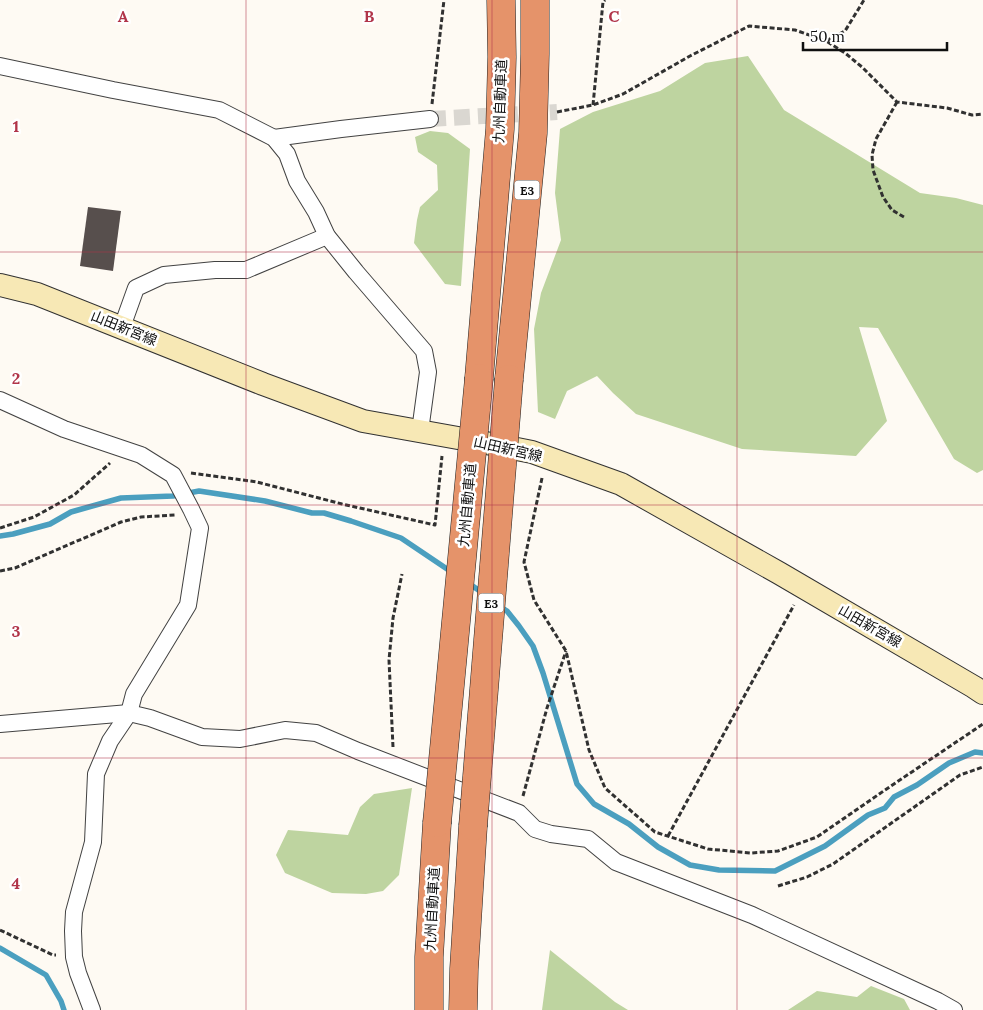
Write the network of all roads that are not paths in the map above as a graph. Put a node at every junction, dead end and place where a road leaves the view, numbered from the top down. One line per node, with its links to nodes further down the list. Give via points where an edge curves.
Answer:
1 (501, 0): 15 (highway, 九州自動車道 / E3, bridge, via 500,129 437,823)
2 (535, 0): 16 (highway, E3, bridge, via 533,134 509,379)
3 (0, 66): 5 (street, via 219,110)
4 (430, 119): 5 (street)
5 (274, 138): 6 (street, via 287,154 297,181)
6 (327, 236): 8 (street, via 246,270 164,275 136,288); 10 (street, via 424,351 428,372)
7 (0, 285): 8 (main road, 山田新宮線, via 37,294)
8 (122, 327): 10 (main road, 山田新宮線, via 363,421)
9 (0, 400): 12 (street, via 64,428 140,455 174,478 200,528 188,605 134,694)
10 (420, 431): 11 (main road, 山田新宮線, via 532,452 621,484)
11 (983, 693)
12 (128, 713): 13 (street); 14 (street, via 110,741 96,774 93,842 74,912 74,957); 17 (street, via 202,737 240,739 285,730 316,732 519,813 535,829 588,839 616,862 752,915)
13 (0, 724)
14 (92, 1010)
15 (429, 1010)
16 (463, 1010)
17 (954, 1010)

